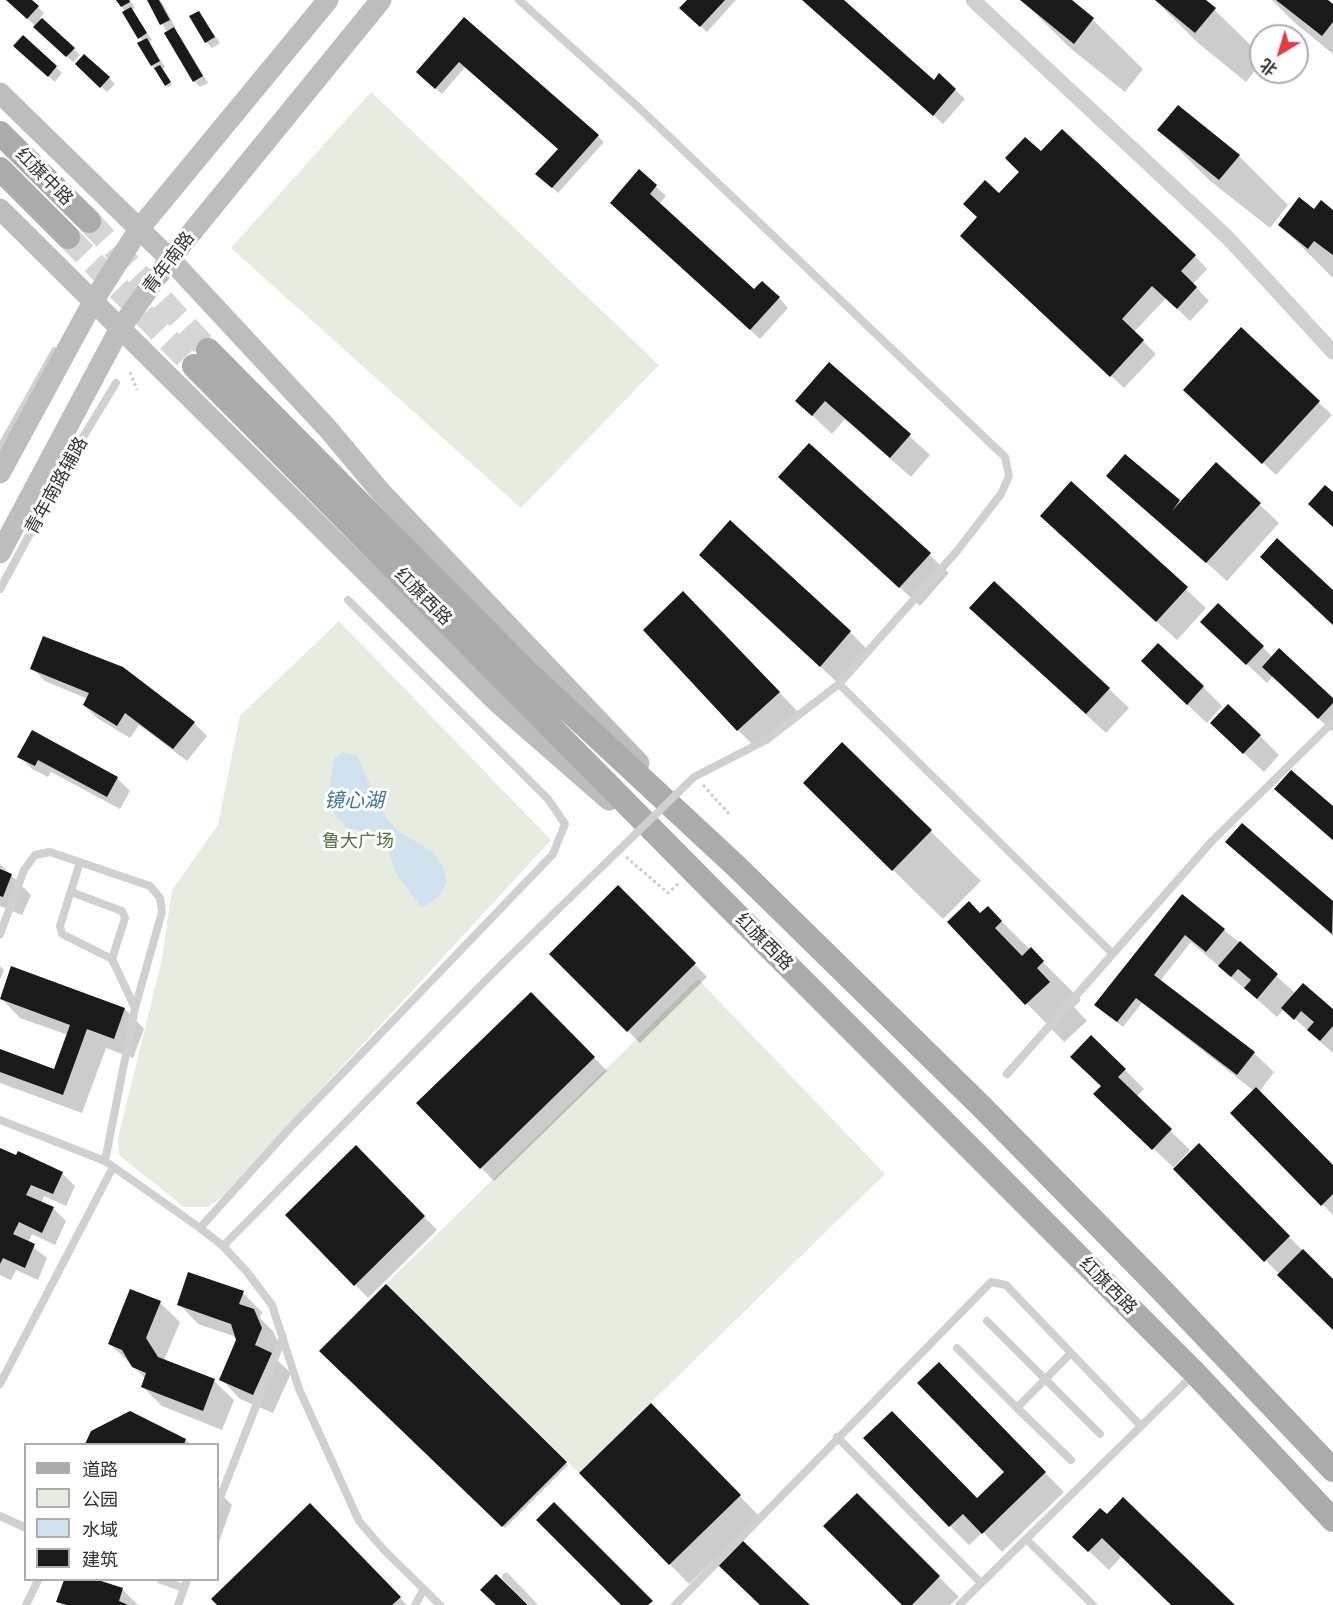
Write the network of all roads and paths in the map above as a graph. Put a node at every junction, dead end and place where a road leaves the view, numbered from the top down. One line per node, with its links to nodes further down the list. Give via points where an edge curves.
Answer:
1 (328, 0): 10 (main road)
2 (381, 0): 12 (main road, 青年南路)
3 (519, 0): 24 (lane, via 637,106 1005,457 1009,476 1001,494 957,551)
4 (973, 0): 15 (street, via 1228,238)
5 (0, 93): 10 (main road)
6 (0, 133): 9 (main road, 红旗中路)
7 (0, 169): 11 (main road, 红旗中路)
8 (0, 209): 13 (main road)
9 (89, 221)
10 (139, 229): 12 (main road); 13 (main road)
11 (68, 237)
12 (170, 259): 14 (main road, 青年南路); 30 (main road, via 328,429 380,491)
13 (90, 308): 14 (main road); 19 (lane, via 56,349); 20 (main road)
14 (119, 330): 21 (main road, 青年南路); 32 (main road, via 498,703)
15 (1333, 352)
16 (130, 372): 18 (path)
17 (116, 383): 22 (lane, 青年南路辅路)
18 (137, 390)
19 (0, 449)
20 (0, 473)
21 (0, 553)
22 (0, 589)
23 (348, 600): 42 (lane, via 548,799 565,824 553,854 290,1128)
24 (839, 684): 35 (lane); 43 (lane, bridge, via 766,740 694,777)
25 (1333, 722): 35 (lane, via 1213,840)
26 (699, 782): 27 (path)
27 (729, 814)
28 (626, 856): 31 (path, via 668,893)
29 (80, 862): 33 (lane); 34 (lane, via 50,852 35,855 24,870); 37 (lane, via 150,886 160,898 162,912)
30 (737, 867): 32 (main road, 红旗西路, via 526,671 201,358); 56 (main road, 红旗西路, via 981,1106)
31 (679, 883)
32 (710, 888): 48 (main road, 红旗西路)
33 (71, 892): 36 (lane, via 60,926 62,934); 36 (lane, via 122,911 125,918)
34 (0, 934)
35 (1112, 953): 38 (lane)
36 (112, 959): 37 (lane)
37 (135, 1008): 40 (lane)
38 (1007, 1074)
39 (0, 1120): 40 (lane)
40 (105, 1161): 41 (lane)
41 (113, 1167): 42 (lane); 50 (lane)
42 (200, 1228): 43 (lane)
43 (223, 1246): 45 (lane, via 272,1305)
44 (987, 1321): 49 (lane)
45 (283, 1336): 57 (lane); 67 (lane, via 299,1389 359,1521)
46 (957, 1348): 51 (lane)
47 (1071, 1353): 49 (lane); 52 (lane); 54 (lane, via 1006,1285 991,1282)
48 (1195, 1373): 52 (lane); 59 (main road, 红旗西路)
49 (1045, 1379): 51 (lane); 53 (lane)
50 (0, 1384)
51 (1017, 1408): 55 (lane)
52 (1141, 1426): 61 (lane)
53 (1100, 1434)
54 (837, 1437): 65 (lane); 73 (lane)
55 (1071, 1461)
56 (1333, 1470)
57 (219, 1500)
58 (0, 1516): 60 (lane)
59 (1333, 1520)
60 (24, 1527)
61 (1026, 1539): 65 (lane); 75 (lane)
62 (506, 1577): 72 (lane)
63 (38, 1581): 68 (lane)
64 (167, 1581): 66 (lane)
65 (981, 1583): 74 (lane)
66 (186, 1584): 69 (lane)
67 (424, 1589): 70 (lane); 71 (lane)
68 (26, 1605)
69 (177, 1605)
70 (415, 1605)
71 (440, 1605)
72 (533, 1605)
73 (675, 1605)
74 (959, 1605)
75 (1094, 1605)

